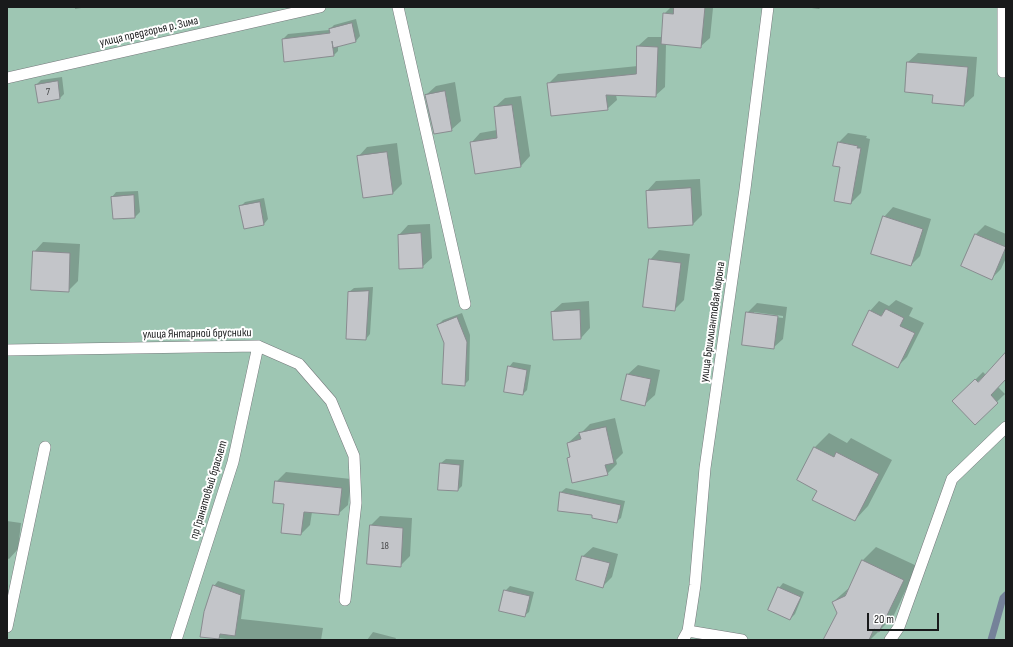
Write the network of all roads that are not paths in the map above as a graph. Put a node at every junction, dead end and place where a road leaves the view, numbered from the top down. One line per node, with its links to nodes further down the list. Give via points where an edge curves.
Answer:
1 (320, 7): 6 (lane, улица предгорья р. Зима)
2 (398, 7): 7 (lane)
3 (768, 7): 14 (lane, улица Бриллиантовая корона, via 705,468 695,585)
4 (1003, 7): 5 (lane)
5 (1002, 72)
6 (7, 78)
7 (465, 304)
8 (258, 346): 9 (lane, улица Янтарной брусники); 12 (lane, улица Янтарной брусники, via 299,364 322,390 331,401 354,456 356,503); 15 (lane, пр Гранатовый браслет, via 233,462)
9 (7, 350)
10 (1006, 427): 17 (lane, via 952,479 899,627)
11 (45, 447): 13 (lane)
12 (345, 600)
13 (7, 627)
14 (686, 636): 16 (lane)
15 (176, 640)
16 (742, 640)
17 (890, 640)

